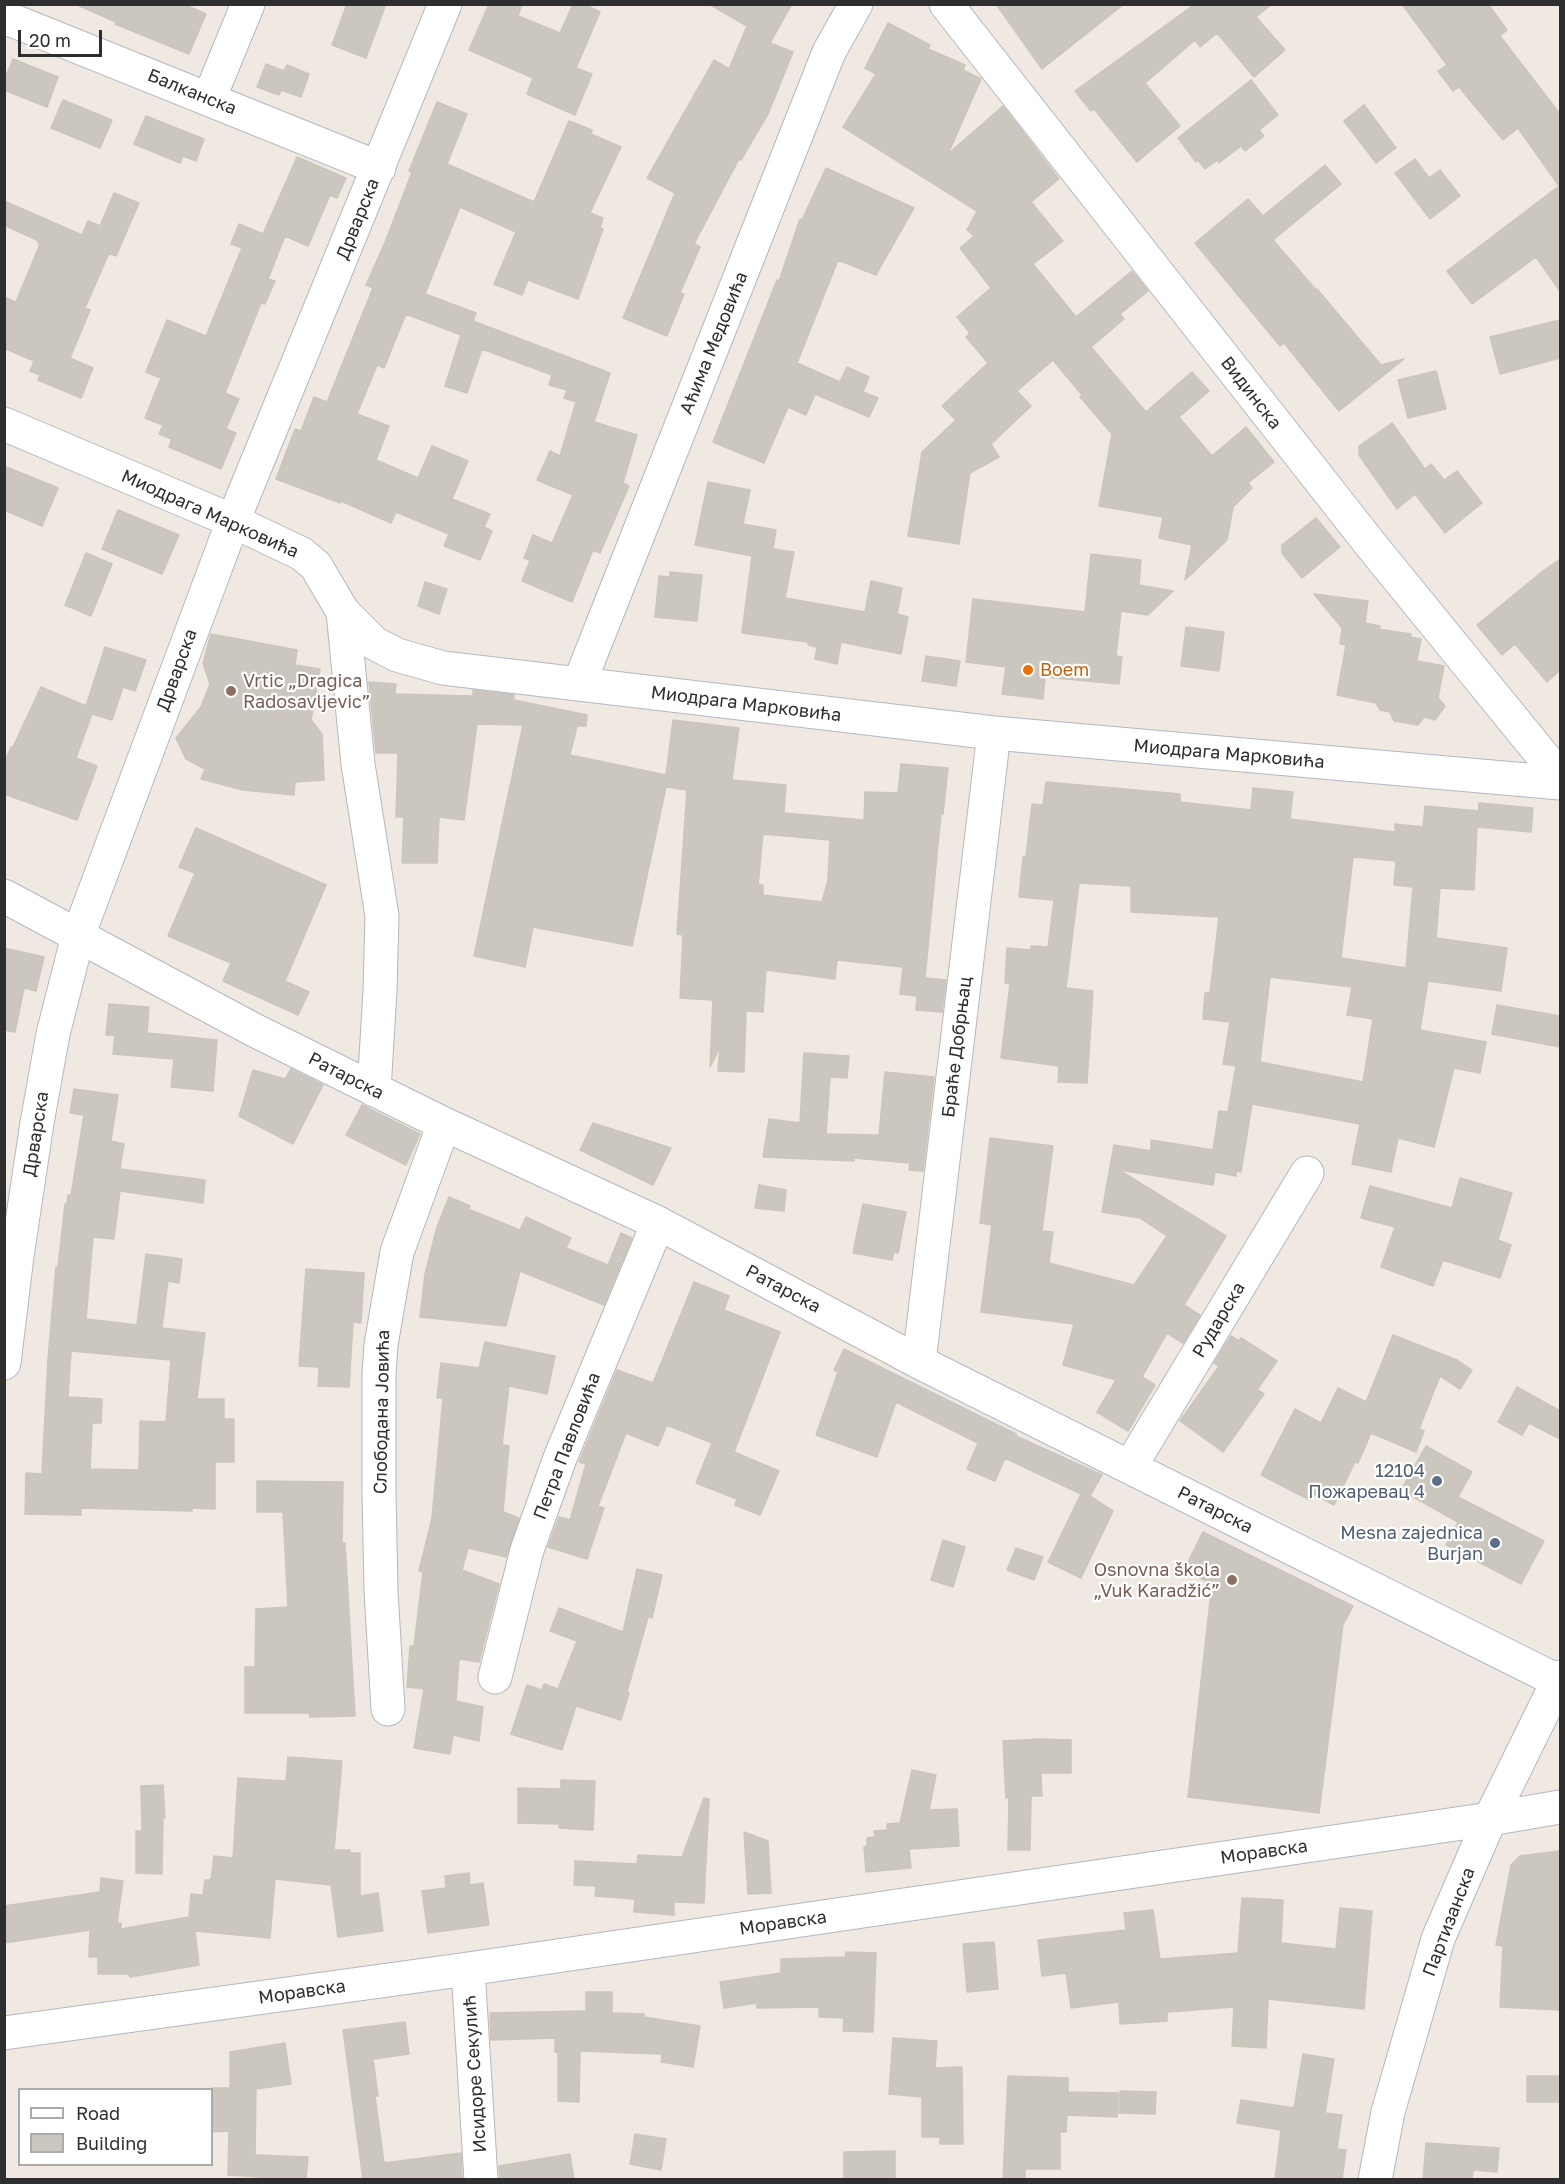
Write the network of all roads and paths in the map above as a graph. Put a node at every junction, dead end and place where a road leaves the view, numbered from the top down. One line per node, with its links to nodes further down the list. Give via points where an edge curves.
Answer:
1 (248, 4): 6 (street)
2 (445, 4): 7 (street, Дрварска)
3 (856, 4): 13 (street, Аћима Медовића, via 829,52)
4 (946, 4): 15 (street, Видинска, via 1371,545)
5 (4, 17): 6 (street, Балканска)
6 (209, 99): 7 (street, Балканска)
7 (379, 168): 9 (street, Дрварска)
8 (4, 424): 9 (street, Миодрага Марковића)
9 (233, 521): 10 (street, Миодрага Марковића, via 302,554 316,566); 18 (street, Дрварска)
10 (343, 612): 11 (street, Миодрага Марковића, via 374,643); 12 (street)
11 (397, 655): 12 (street, via 367,664); 13 (street, Миодрага Марковића, via 443,668)
12 (351, 678): 19 (street, via 358,764 382,916)
13 (579, 684): 14 (street, Миодрага Марковића)
14 (994, 733): 16 (street, Миодрага Марковића); 23 (street, Браће Добрњац)
15 (1560, 777)
16 (1560, 783)
17 (4, 896): 18 (street, Ратарска)
18 (78, 936): 19 (street, Ратарска); 24 (street, Дрварска, via 53,1034 37,1122)
19 (374, 1090): 20 (street, Ратарска)
20 (444, 1124): 22 (street, Ратарска); 28 (street, Слободана Јовића, via 397,1252 381,1345 379,1503)
21 (1307, 1173): 25 (street, Рударска)
22 (658, 1222): 23 (street, Ратарска); 26 (street, Петра Павловића, via 534,1530)
23 (919, 1362): 25 (street, Ратарска)
24 (4, 1363)
25 (1130, 1467): 27 (street, Ратарска)
26 (495, 1677)
27 (1560, 1680): 30 (street, Партизанска)
28 (388, 1709)
29 (1560, 1807): 30 (street, Моравска)
30 (1490, 1819): 31 (street, Моравска); 34 (street, Партизанска, via 1438,1939 1388,2112)
31 (468, 1969): 32 (street, Моравска); 33 (street, Исидоре Секулић)
32 (4, 2033)
33 (481, 2180)
34 (1375, 2180)

